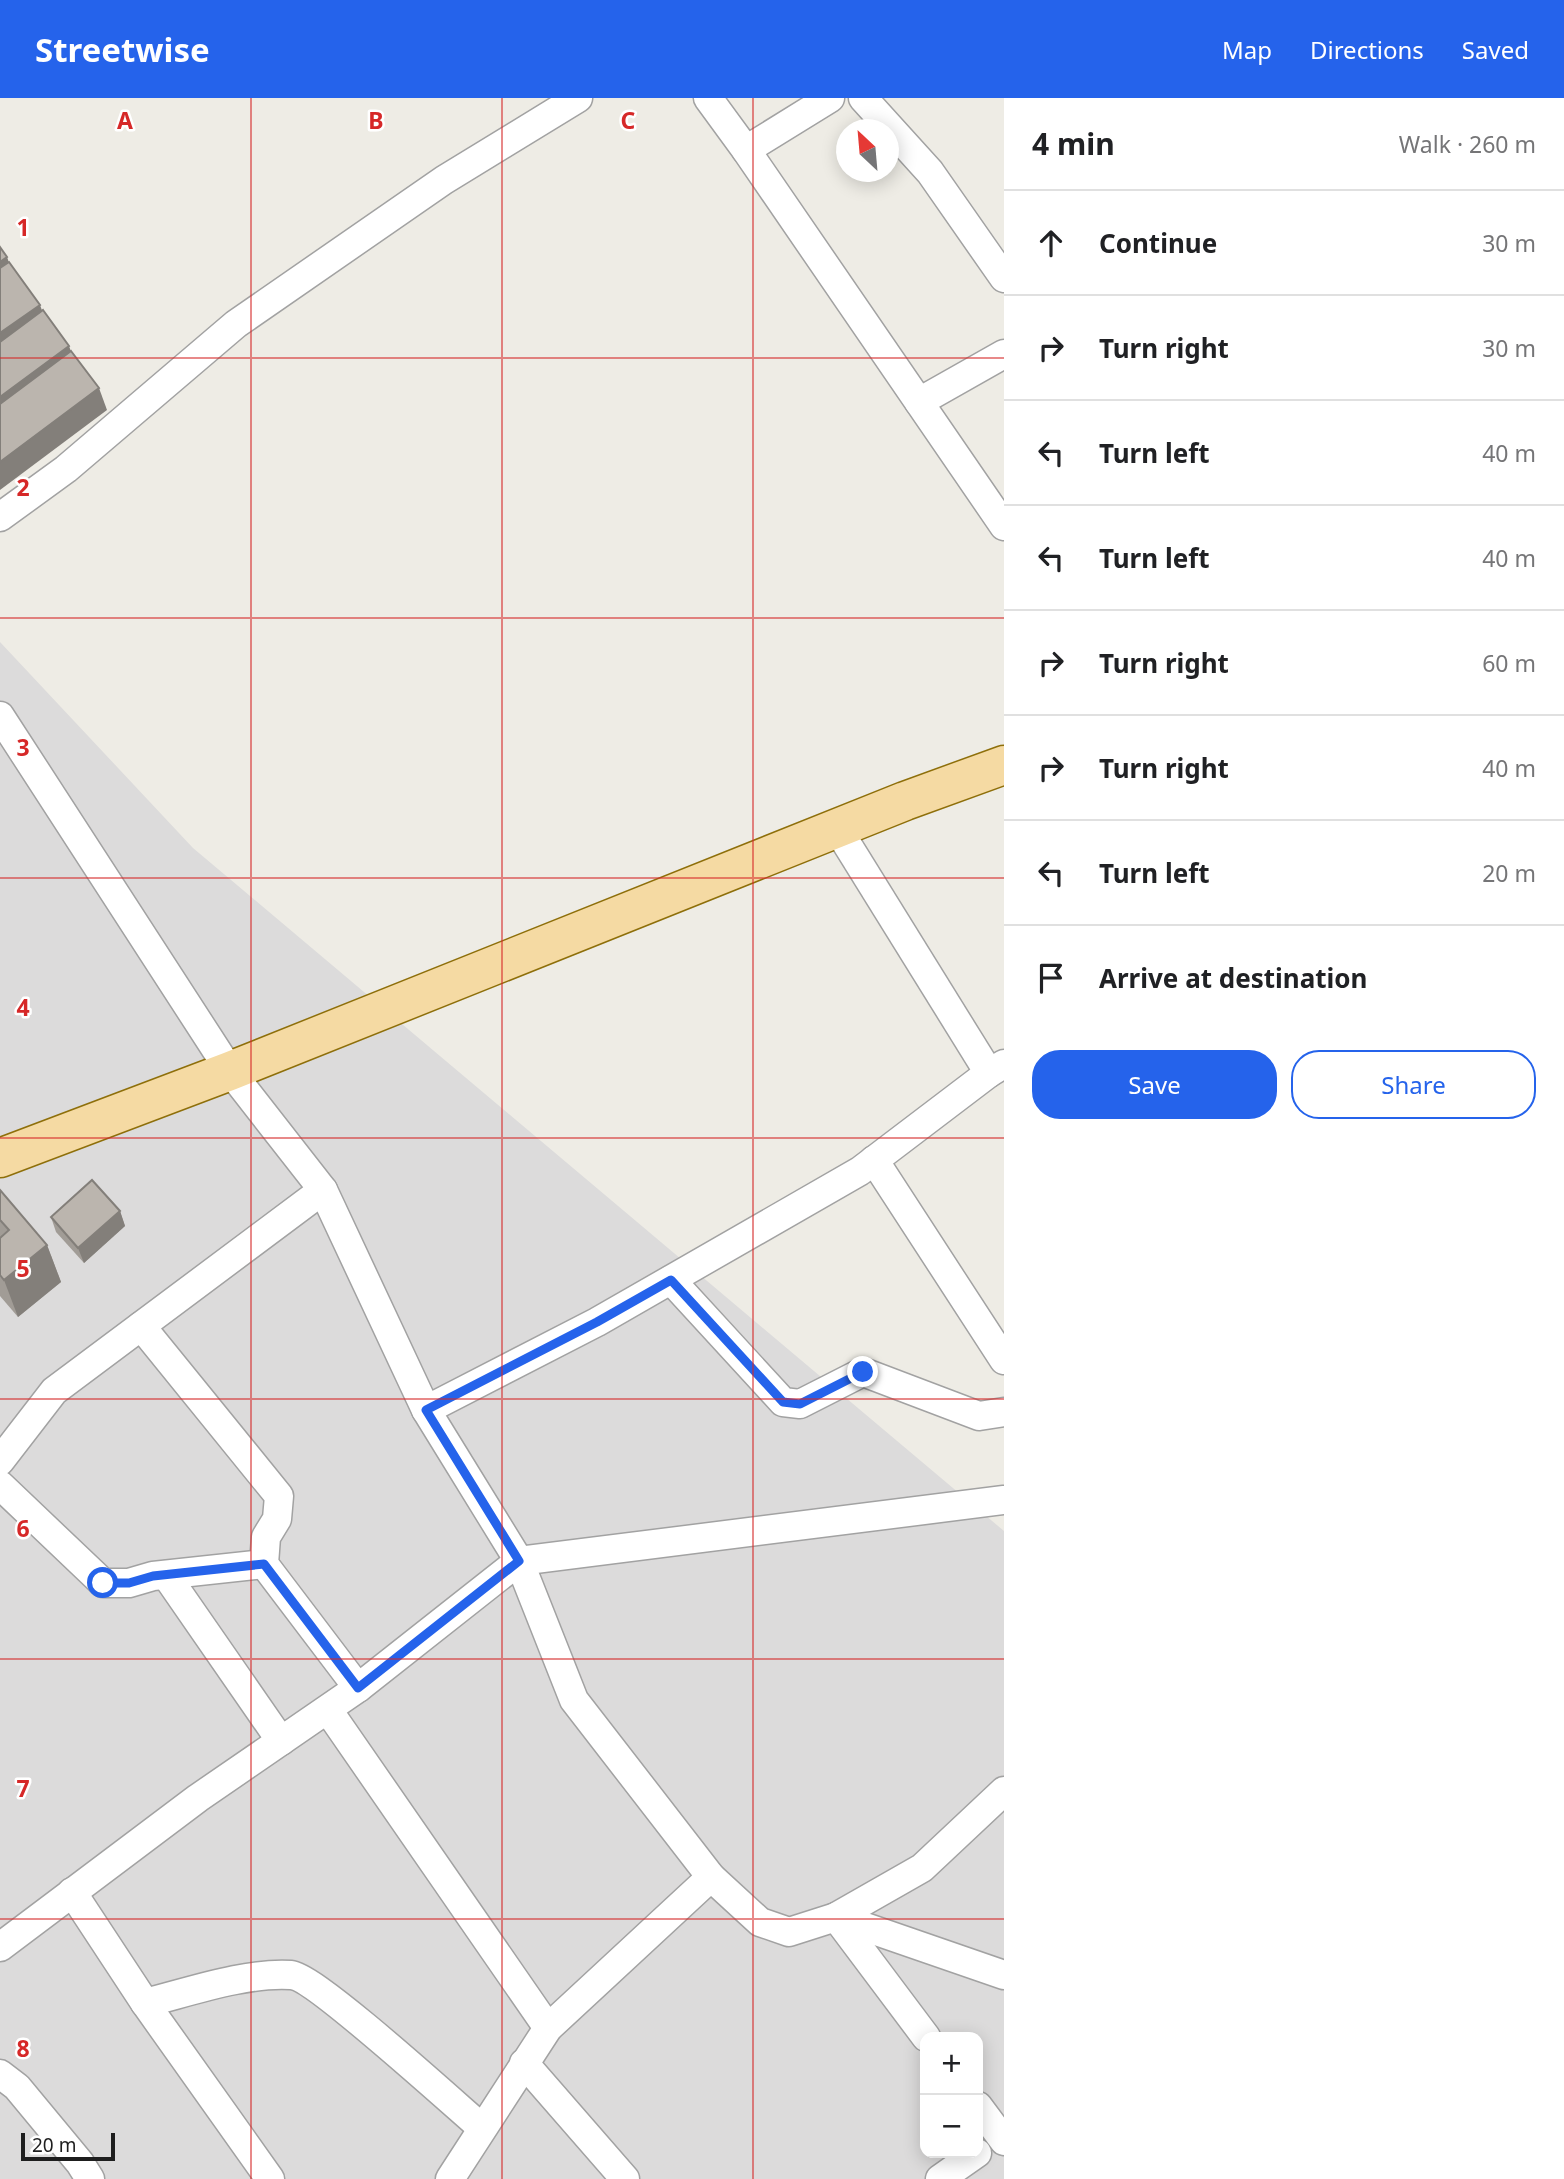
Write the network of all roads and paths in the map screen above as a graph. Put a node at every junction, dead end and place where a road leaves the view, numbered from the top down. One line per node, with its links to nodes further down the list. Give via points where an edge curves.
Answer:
1 (578, 98): 9 (street, via 444,180 236,324 66,469)
2 (708, 98): 5 (street)
3 (830, 98): 5 (street)
4 (863, 98): 6 (street, via 930,172)
5 (746, 150): 8 (street)
6 (1004, 278)
7 (1004, 354): 8 (street)
8 (919, 402): 10 (street)
9 (0, 517)
10 (1004, 526)
11 (0, 716): 15 (street)
12 (1004, 765): 13 (main road)
13 (837, 828): 14 (street); 15 (main road)
14 (996, 1068): 17 (street)
15 (230, 1071): 16 (main road); 18 (street)
16 (0, 1158)
17 (874, 1160): 19 (street); 21 (street)
18 (323, 1190): 20 (street); 22 (street)
19 (671, 1280): 22 (street); 23 (street, via 783,1402 800,1404 863,1372 979,1416)
20 (141, 1326): 24 (street, via 54,1391); 28 (street, via 279,1496 277,1518 265,1537)
21 (1004, 1360)
22 (426, 1410): 27 (street)
23 (1004, 1412)
24 (0, 1461)
25 (0, 1485): 29 (street, via 103,1583)
26 (1004, 1500): 27 (street)
27 (519, 1561): 30 (street); 34 (street, via 574,1700)
28 (264, 1564): 29 (street); 30 (street)
29 (166, 1575): 32 (street)
30 (358, 1688): 31 (street)
31 (328, 1710): 32 (street); 40 (street)
32 (281, 1741): 35 (street)
33 (1004, 1791): 36 (street, via 922,1868)
34 (711, 1877): 36 (street, via 760,1922 789,1932); 40 (street)
35 (72, 1892): 37 (street); 39 (street)
36 (836, 1917): 38 (street); 41 (street)
37 (0, 1947)
38 (1004, 1975)
39 (145, 2003): 45 (street, via 254,1976 294,1975 328,1996); 50 (street)
40 (548, 2028): 42 (street)
41 (922, 2032)
42 (524, 2063): 45 (street); 52 (street)
43 (0, 2074): 49 (street, via 17,2087)
44 (983, 2113): 46 (street)
45 (482, 2128): 51 (street)
46 (1002, 2139): 47 (street)
47 (983, 2150)
48 (971, 2158): 53 (street)
49 (90, 2179)
50 (270, 2179)
51 (450, 2179)
52 (625, 2179)
53 (940, 2179)

